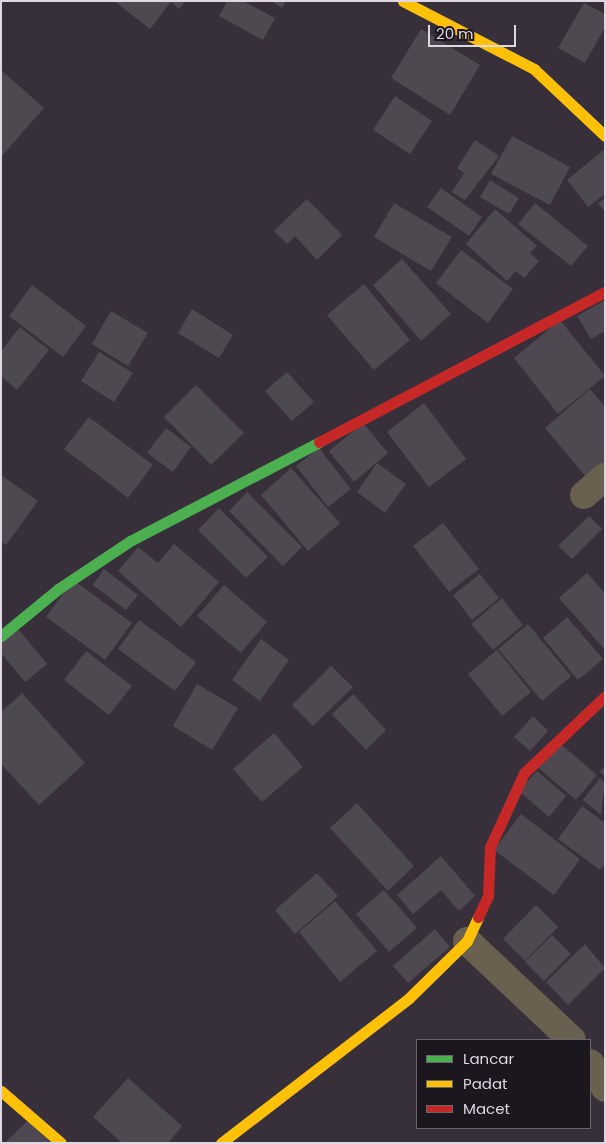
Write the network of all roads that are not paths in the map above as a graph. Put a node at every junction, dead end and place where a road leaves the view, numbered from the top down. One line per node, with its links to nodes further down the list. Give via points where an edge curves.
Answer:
1 (403, 1): 2 (street, via 534,68)
2 (605, 136)
3 (605, 292): 6 (street, via 130,541 58,589)
4 (605, 477): 5 (street)
5 (584, 495)
6 (1, 636)
7 (605, 696): 8 (street, via 524,772 490,847 488,896)
8 (467, 941): 9 (street); 14 (street, via 409,998)
9 (571, 1039)
10 (591, 1065): 11 (street)
11 (605, 1088)
12 (1, 1090): 13 (street)
13 (61, 1143)
14 (222, 1143)

